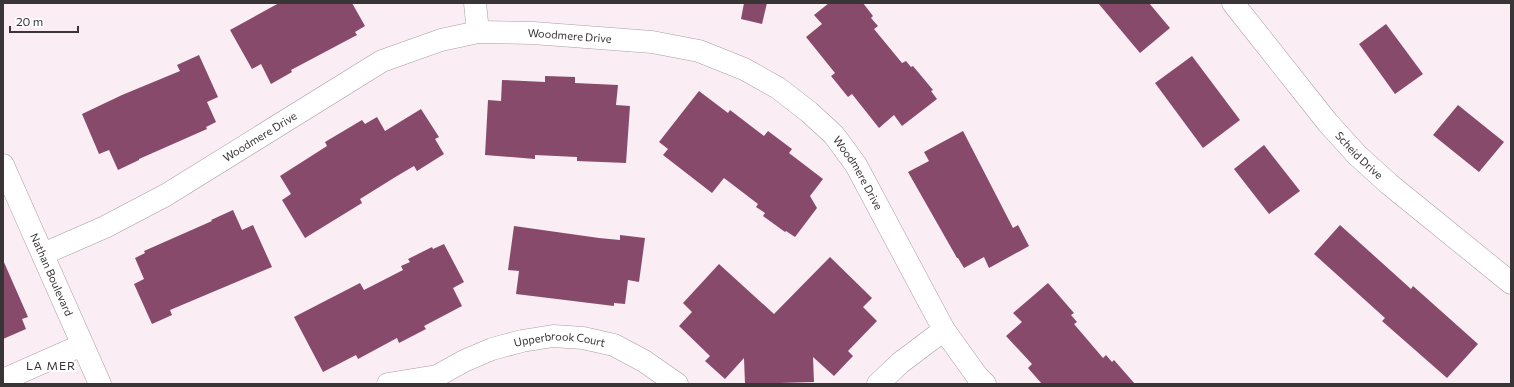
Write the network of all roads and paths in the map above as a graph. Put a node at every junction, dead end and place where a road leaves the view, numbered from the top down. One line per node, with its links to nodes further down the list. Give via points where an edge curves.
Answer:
1 (475, 3): 3 (street)
2 (1233, 3): 6 (street, Scheid Drive, via 1328,123 1357,155)
3 (478, 32): 5 (street, Woodmere Drive, via 441,40 382,61 166,195 105,227); 7 (street, Woodmere Drive, via 533,33 644,42 699,51 744,69 778,88 834,135 856,165)
4 (3, 165): 5 (street, Nathan Boulevard)
5 (43, 254): 8 (street, Nathan Boulevard)
6 (1511, 283)
7 (944, 330): 14 (street, via 900,363); 15 (street, Woodmere Drive)
8 (82, 345): 9 (street); 11 (street, Nathan Boulevard)
9 (3, 380)
10 (434, 380): 12 (street, Upperbrook Court); 13 (street, Upperbrook Court, via 464,361 492,349 553,336 583,338 614,345 644,361)
11 (100, 384)
12 (388, 384)
13 (677, 384)
14 (878, 384)
15 (985, 384)

